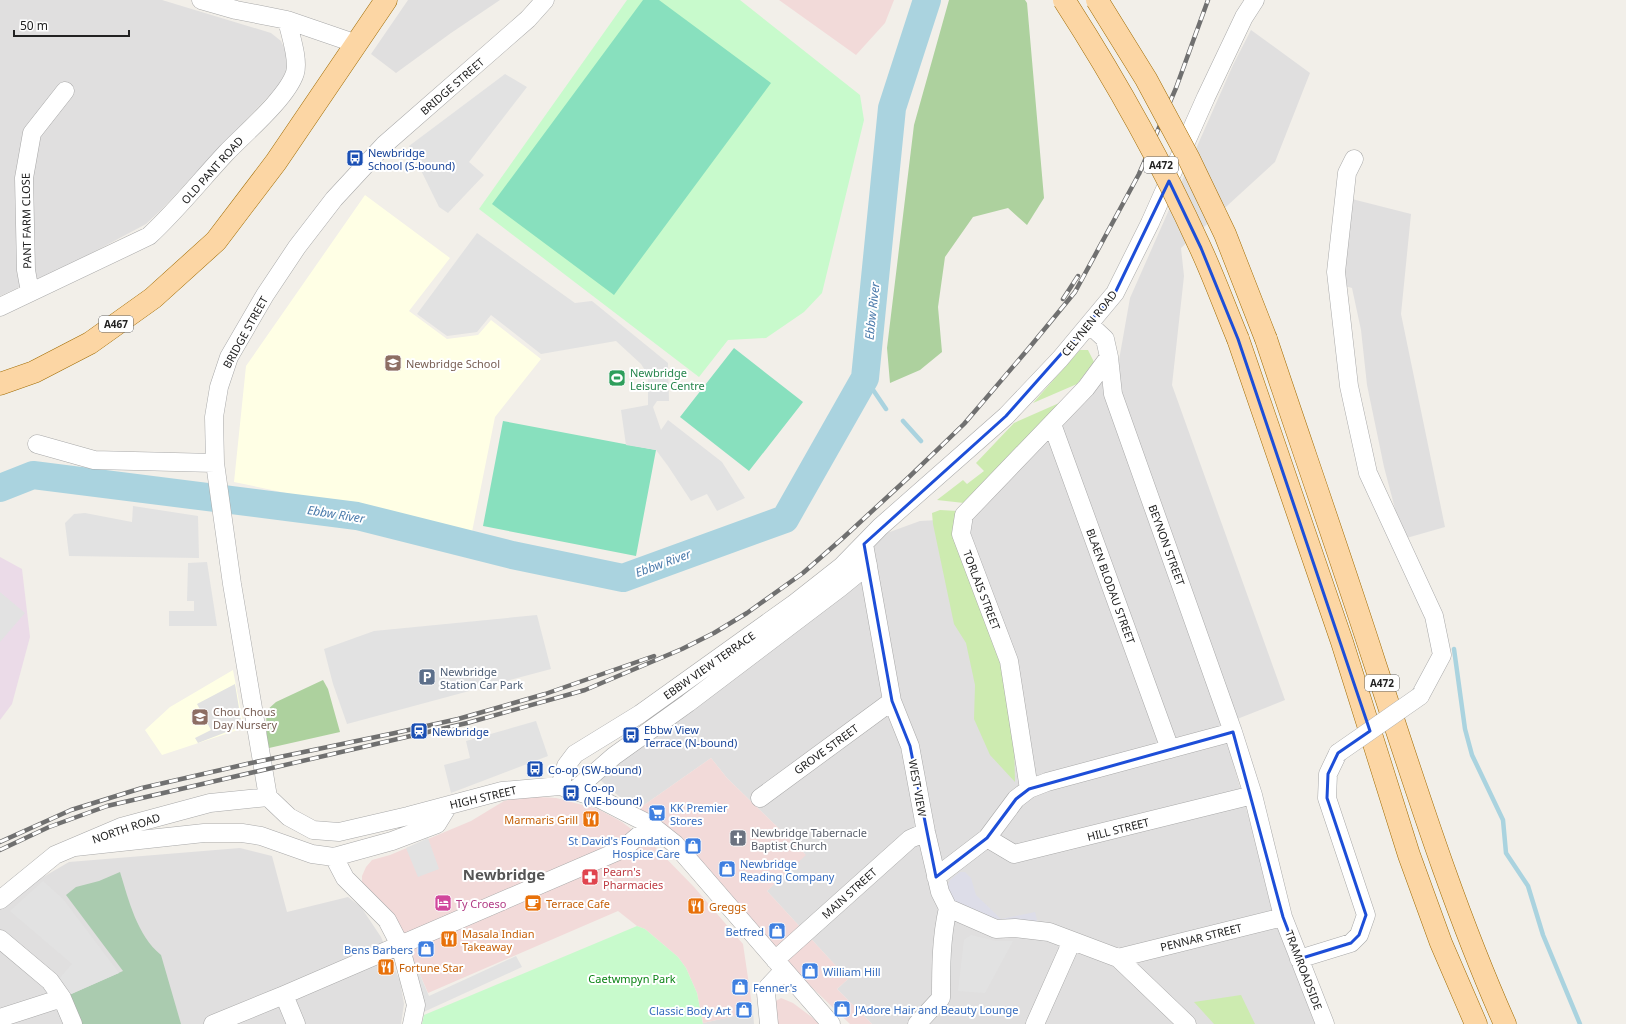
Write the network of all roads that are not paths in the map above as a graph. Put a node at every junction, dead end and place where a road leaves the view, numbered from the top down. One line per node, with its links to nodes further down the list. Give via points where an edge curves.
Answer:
1 (201, 0): 7 (street)
2 (386, 0): 8 (main road, A467)
3 (545, 0): 18 (street, BRIDGE STREET, via 528,19 367,162 297,247 229,357 219,387 214,417)
4 (1064, 0): 58 (main road, A472, bridge, via 1089,38 1157,156 1201,248 1238,339 1342,642 1409,855 1441,943)
5 (1097, 0): 59 (main road, A472, bridge, via 1146,79 1225,234 1266,338 1442,867)
6 (1255, 0): 13 (street, CELYNEN ROAD, via 1115,293)
7 (287, 20): 8 (street); 11 (street, OLD PANT ROAD, via 296,60 291,82 169,217 149,236)
8 (357, 44): 15 (main road, A467, via 276,162 216,241 153,298 90,343 34,372)
9 (65, 91): 11 (street, PANT FARM CLOSE, via 32,133 24,178 26,270)
10 (1354, 159): 43 (street, bridge, via 1347,173 1336,272 1349,386 1368,473 1434,616 1442,655 1420,696 1338,753 1328,774 1327,798 1366,915 1359,935 1351,943)
11 (30, 292): 12 (street, OLD PANT ROAD)
12 (0, 306)
13 (1090, 325): 14 (street, via 1105,339); 19 (street, CELYNEN ROAD, via 1006,416)
14 (1109, 357): 16 (street, TORLAIS STREET, via 1086,388); 22 (street, BEYNON STREET, via 1113,394)
15 (0, 384)
16 (1052, 424): 23 (street, BLAEN BLODAU STREET); 25 (street, TORLAIS STREET, via 964,515 961,534 1009,661)
17 (37, 444): 18 (street, via 94,460)
18 (216, 471): 27 (street, BRIDGE STREET)
19 (864, 544): 20 (street, WEST VIEW); 24 (street, EBBW VIEW TERRACE, via 842,566 795,603 640,714 575,754 566,766)
20 (868, 565): 21 (street, WEST VIEW); 24 (street, via 764,645)
21 (892, 701): 28 (street, GROVE STREET); 31 (street, WEST VIEW, via 910,746)
22 (1233, 732): 23 (street); 26 (street, BEYNON STREET)
23 (1170, 749): 25 (street)
24 (568, 788): 29 (street, HIGH STREET, via 502,791); 30 (street, HIGH STREET, via 600,799)
25 (1029, 789): 32 (street, via 1016,799)
26 (1253, 795): 32 (street, HILL STREET, via 1014,854); 38 (street, TRAMROADSIDE)
27 (268, 797): 29 (street, HIGH STREET, via 289,817 313,830 339,832); 33 (street, NORTH ROAD, via 210,803 122,827)
28 (760, 798)
29 (448, 806): 34 (street, via 437,824 392,841)
30 (651, 825): 41 (street, via 623,849); 44 (street, HIGH STREET, via 675,844)
31 (926, 832): 35 (street, WEST VIEW); 44 (street, MAIN STREET, via 910,839)
32 (987, 838): 35 (street)
33 (74, 847): 34 (street, via 204,833 242,833 261,836 312,854); 36 (street, NORTH ROAD, via 55,855)
34 (334, 857): 41 (street, via 345,878 387,920)
35 (936, 877): 37 (street, WEST VIEW)
36 (0, 900)
37 (948, 908): 40 (street, via 996,929 1016,928 1049,932); 54 (street, via 942,949 941,998)
38 (1283, 917): 42 (street, PENNAR STREET); 43 (street, TRAMROADSIDE)
39 (0, 939): 46 (street, via 50,981)
40 (1072, 941): 42 (street); 55 (street)
41 (400, 945): 45 (street); 51 (street, via 416,1005)
42 (1118, 958): 56 (street)
43 (1299, 958): 57 (street, TRAMROADSIDE)
44 (780, 965): 52 (street, MAIN STREET, via 766,993); 53 (street, HIGH STREET)
45 (284, 995): 49 (street); 50 (street)
46 (62, 998): 47 (street); 48 (street)
47 (0, 1018)
48 (73, 1024)
49 (213, 1024)
50 (296, 1024)
51 (412, 1024)
52 (769, 1024)
53 (831, 1024)
54 (917, 1024)
55 (1035, 1024)
56 (1187, 1024)
57 (1325, 1024)
58 (1476, 1024)
59 (1505, 1024)

